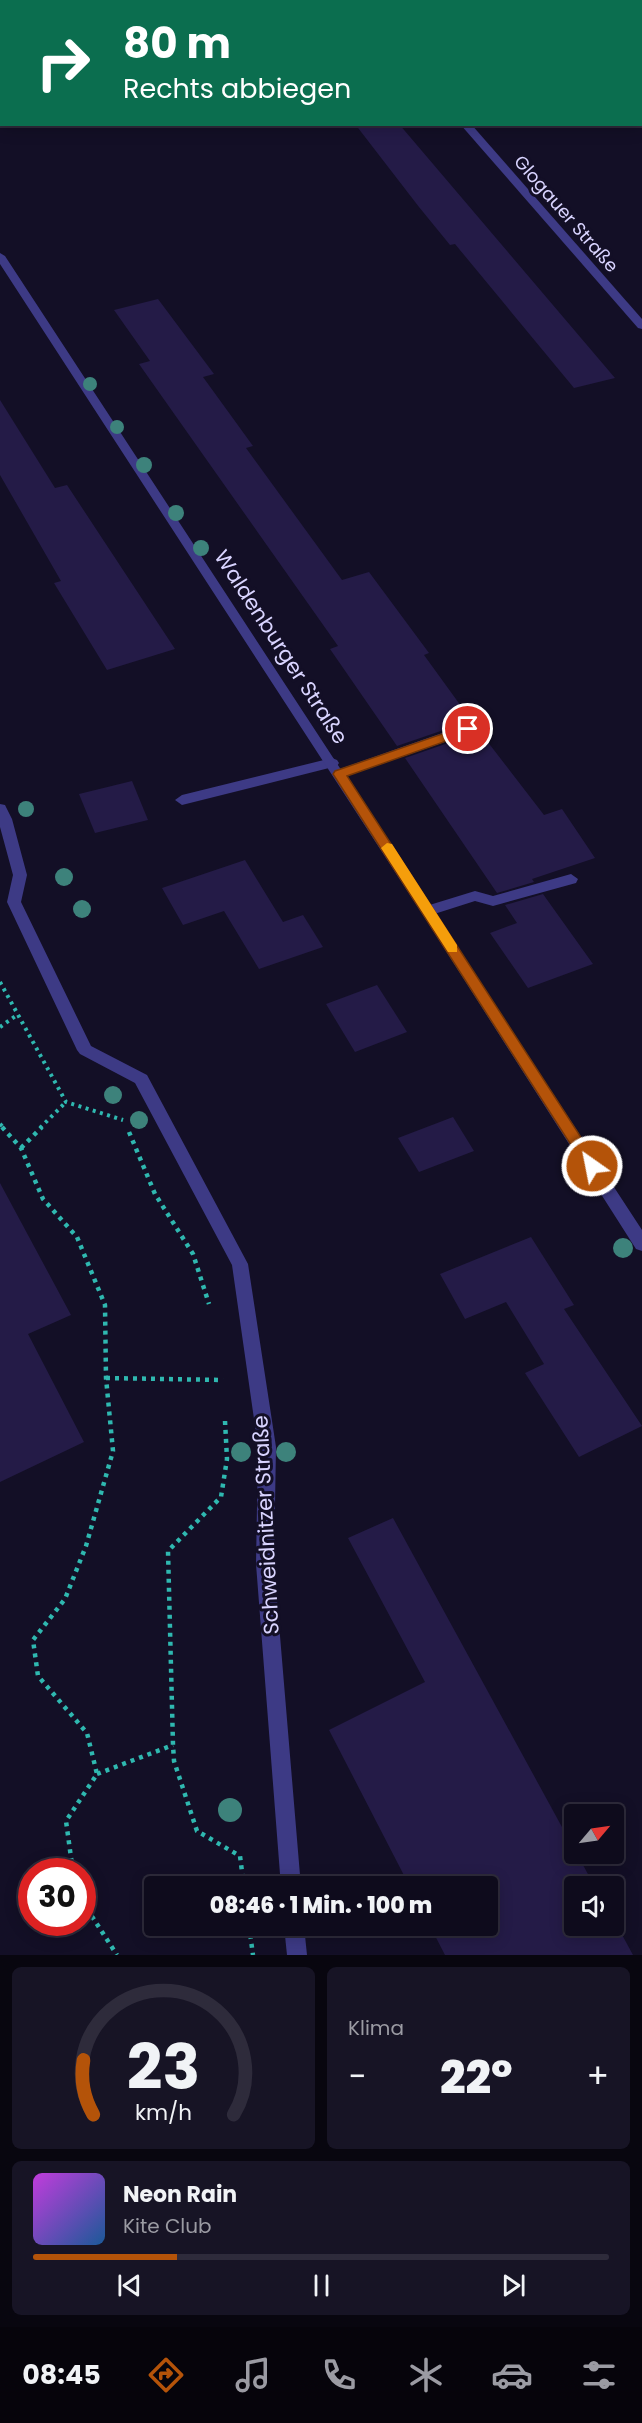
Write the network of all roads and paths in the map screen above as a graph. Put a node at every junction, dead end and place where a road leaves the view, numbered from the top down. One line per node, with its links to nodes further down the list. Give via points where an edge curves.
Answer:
1 (467, 126): 3 (street, Glogauer Straße)
2 (0, 256): 5 (street, Waldenburger Straße)
3 (642, 326)
4 (468, 729): 5 (street)
5 (335, 768): 6 (street); 9 (street, Waldenburger Straße)
6 (182, 800)
7 (0, 809): 27 (street, Schweidnitzer Straße, via 20,875 14,902 86,1050 141,1079 240,1264 267,1446 265,1564)
8 (571, 879): 9 (street, via 493,901 475,896)
9 (428, 911): 16 (street, Waldenburger Straße)
10 (0, 982): 11 (path)
11 (17, 1015): 12 (path); 13 (path)
12 (0, 1027)
13 (66, 1102): 15 (path); 17 (path, via 123,1119 155,1194 193,1254)
14 (0, 1124): 15 (path)
15 (21, 1149): 19 (path, via 43,1199 77,1237 105,1305)
16 (642, 1245)
17 (213, 1314)
18 (222, 1369): 20 (path)
19 (106, 1378): 20 (path); 24 (path, via 113,1451 86,1546 65,1599 33,1640 38,1676 87,1733)
20 (224, 1380): 21 (path)
21 (224, 1391)
22 (225, 1414): 23 (path, via 227,1460 221,1497 168,1551)
23 (173, 1745): 24 (path); 26 (path, via 174,1761 197,1831 240,1856)
24 (97, 1773): 25 (path, via 66,1821)
25 (71, 1858)
26 (243, 1876)
27 (290, 1876)
28 (96, 1923): 31 (path)
29 (250, 1936): 32 (path)
30 (295, 1936): 33 (street)
31 (117, 1955)
32 (253, 1955)
33 (297, 1955)

